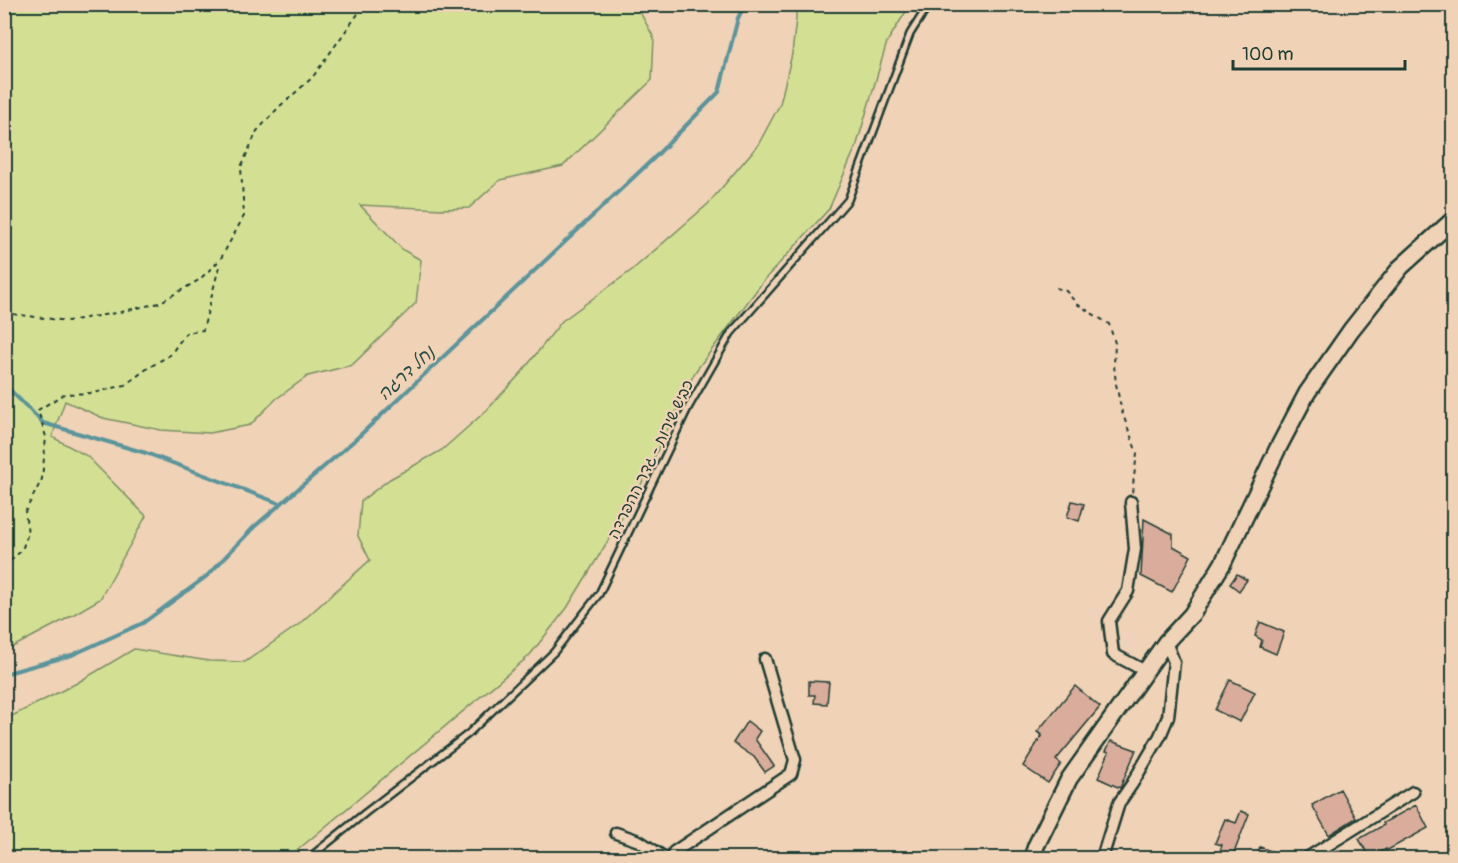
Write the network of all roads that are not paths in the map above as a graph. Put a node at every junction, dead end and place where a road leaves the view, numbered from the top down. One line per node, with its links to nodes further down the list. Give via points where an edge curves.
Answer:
1 (929, 4): 9 (lane, כביש שירות - גדר ההפרדה, via 910,34 848,200 731,333 688,408 599,594 554,651 468,734)
2 (1454, 219): 4 (street, via 1401,267 1307,393 1223,563 1192,614)
3 (1131, 502): 6 (street, via 1135,549 1128,591 1109,621 1113,654)
4 (1166, 642): 6 (street); 13 (street, via 1174,662 1168,717 1119,803)
5 (765, 659): 11 (street, via 795,760 791,774 674,852)
6 (1145, 671): 12 (street, via 1069,779)
7 (1413, 792): 14 (street)
8 (616, 833): 10 (street, via 639,841)
9 (309, 858)
10 (665, 858)
11 (672, 858)
12 (1032, 858)
13 (1102, 858)
14 (1307, 858)

